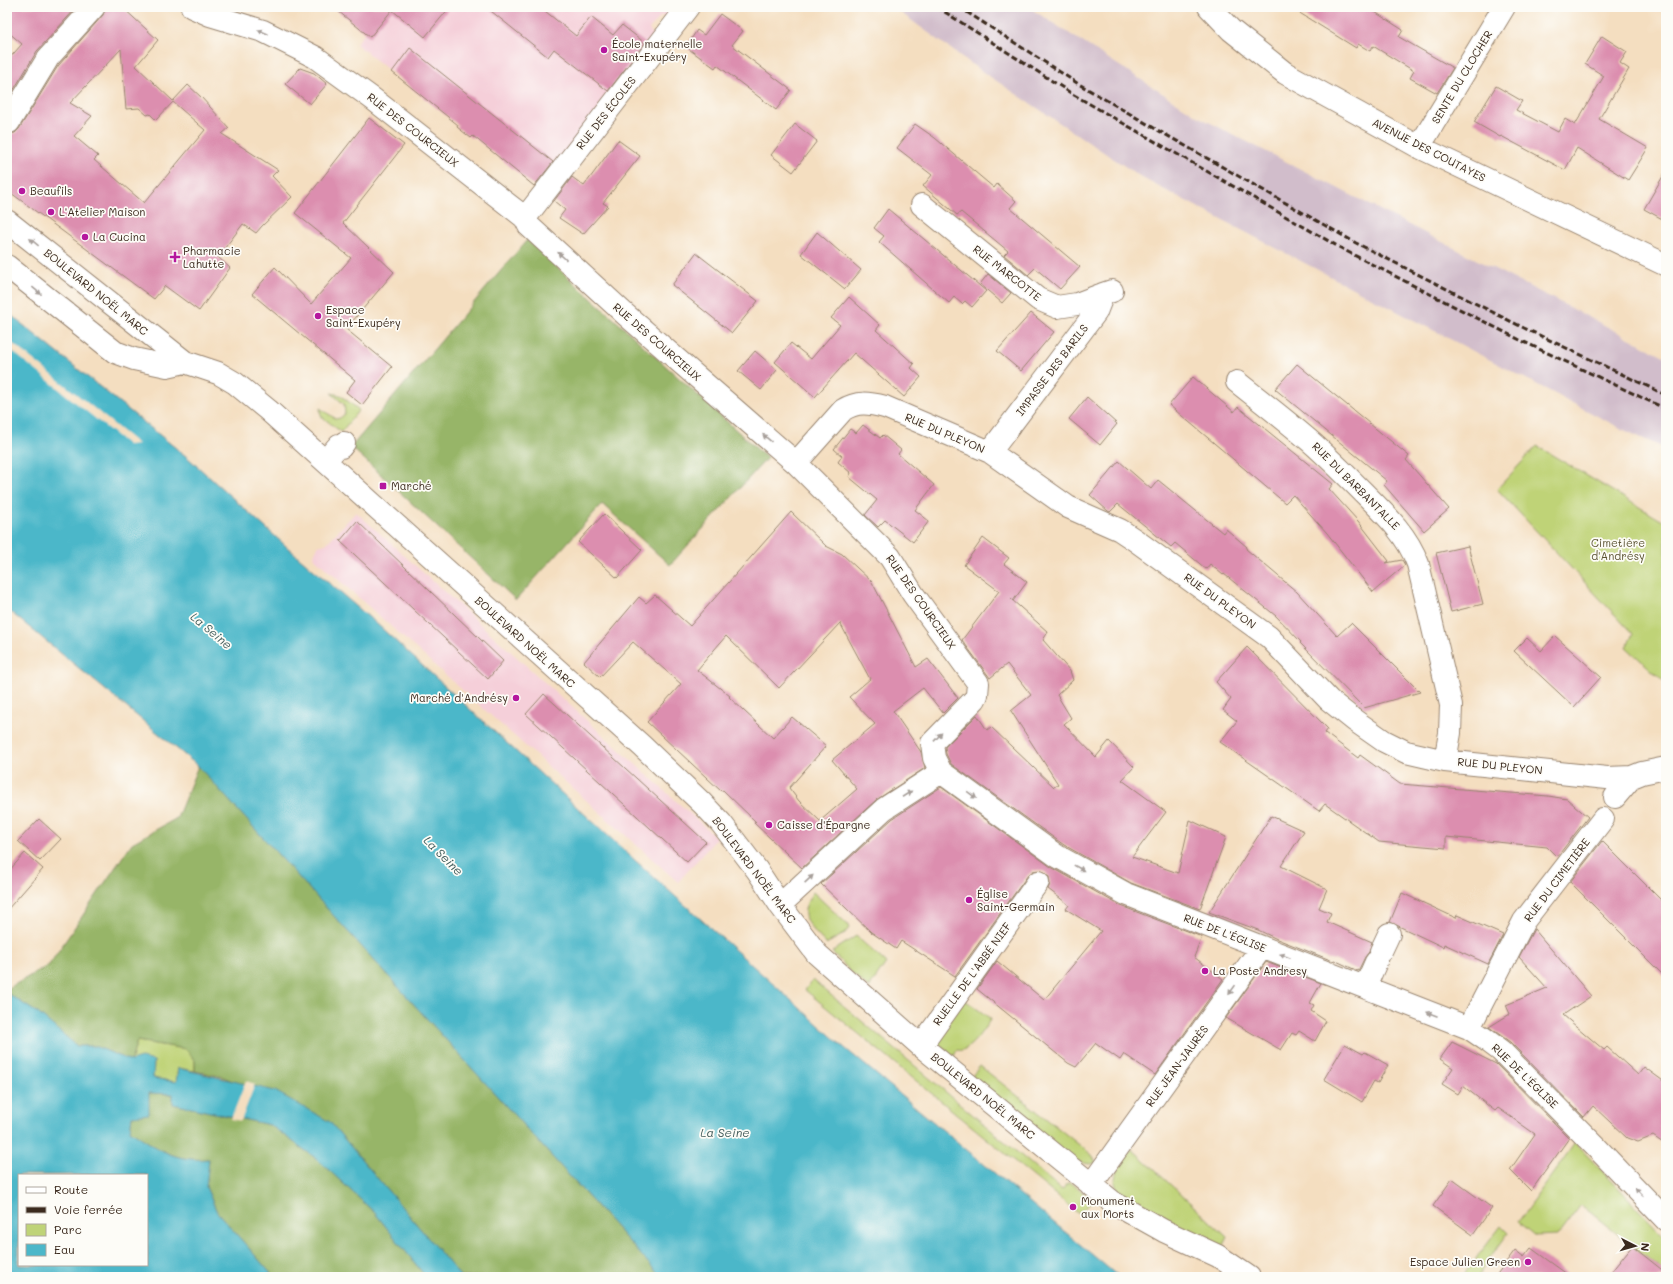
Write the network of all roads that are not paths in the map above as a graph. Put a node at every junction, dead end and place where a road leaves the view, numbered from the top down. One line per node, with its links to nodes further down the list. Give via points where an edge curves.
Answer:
1 (94, 7): 6 (street, via 48,58)
2 (192, 7): 9 (street, RUE DES COURCIEUX, one-way to 2, via 373,99 315,57 263,31)
3 (688, 7): 9 (street, RUE DES ÉCOLES)
4 (1209, 7): 7 (street, AVENUE DES COUTAYES, via 1231,30 1285,73)
5 (1504, 7): 7 (street, SENTE DU CLOCHER)
6 (9, 122)
7 (1419, 147): 11 (street, AVENUE DES COUTAYES)
8 (922, 205): 13 (street, RUE MARCOTTE, via 1038,299 1057,307 1077,304)
9 (524, 218): 19 (street, RUE DES COURCIEUX, one-way to 9, via 626,315)
10 (7, 221): 14 (street, BOULEVARD NOËL MARC, one-way to 10)
11 (1666, 265)
12 (7, 266): 14 (street, BOULEVARD NOËL MARC, one-way to 14, via 115,352 167,366)
13 (1108, 292): 17 (street, IMPASSE DES BARILS, via 1096,312)
14 (185, 362): 18 (street, BOULEVARD NOËL MARC, via 218,373 235,383)
15 (1237, 382): 20 (street, RUE DU BARBANTALLE, via 1333,462 1393,522 1414,552 1449,693 1451,717)
16 (344, 444): 18 (street, via 341,448 339,445)
17 (990, 452): 19 (street, RUE DU PLEYON, via 885,407 860,403 852,404 843,410); 20 (street, RUE DU PLEYON, via 1068,507 1120,530 1253,624 1269,637 1329,700 1384,741 1406,752)
18 (326, 460): 27 (street, BOULEVARD NOËL MARC, via 702,803 743,852)
19 (796, 463): 22 (street, RUE DES COURCIEUX, one-way to 19, via 934,758 932,743 975,699 978,683 913,594 890,557)
20 (1445, 760): 23 (street, RUE DU PLEYON, via 1607,778)
21 (1666, 768): 23 (street, RUE DU PLEYON)
22 (941, 772): 27 (street, one-way to 22, via 884,809); 28 (street, RUE DE L'ÉGLISE, one-way to 28, via 1057,856 1078,868 1126,894)
23 (1632, 777): 24 (street)
24 (1615, 797)
25 (1603, 819): 31 (street, RUE DU CIMETIÈRE, via 1524,921)
26 (1038, 882): 32 (street, RUELLE DE L'ABBÉ NIEF)
27 (780, 906): 32 (street, BOULEVARD NOËL MARC, via 817,954)
28 (1262, 947): 30 (street, RUE DE L'ÉGLISE, one-way to 28); 33 (street, RUE JEAN-JAURÈS, one-way to 33)
29 (1382, 949): 30 (street)
30 (1365, 988): 31 (street, RUE DE L'ÉGLISE, one-way to 30)
31 (1469, 1028): 34 (street, RUE DE L'ÉGLISE, one-way to 31, via 1501,1051)
32 (921, 1046): 33 (street, BOULEVARD NOËL MARC)
33 (1091, 1185): 35 (street, BOULEVARD NOËL MARC, via 1120,1206 1164,1231 1218,1256)
34 (1666, 1220)
35 (1249, 1277)

